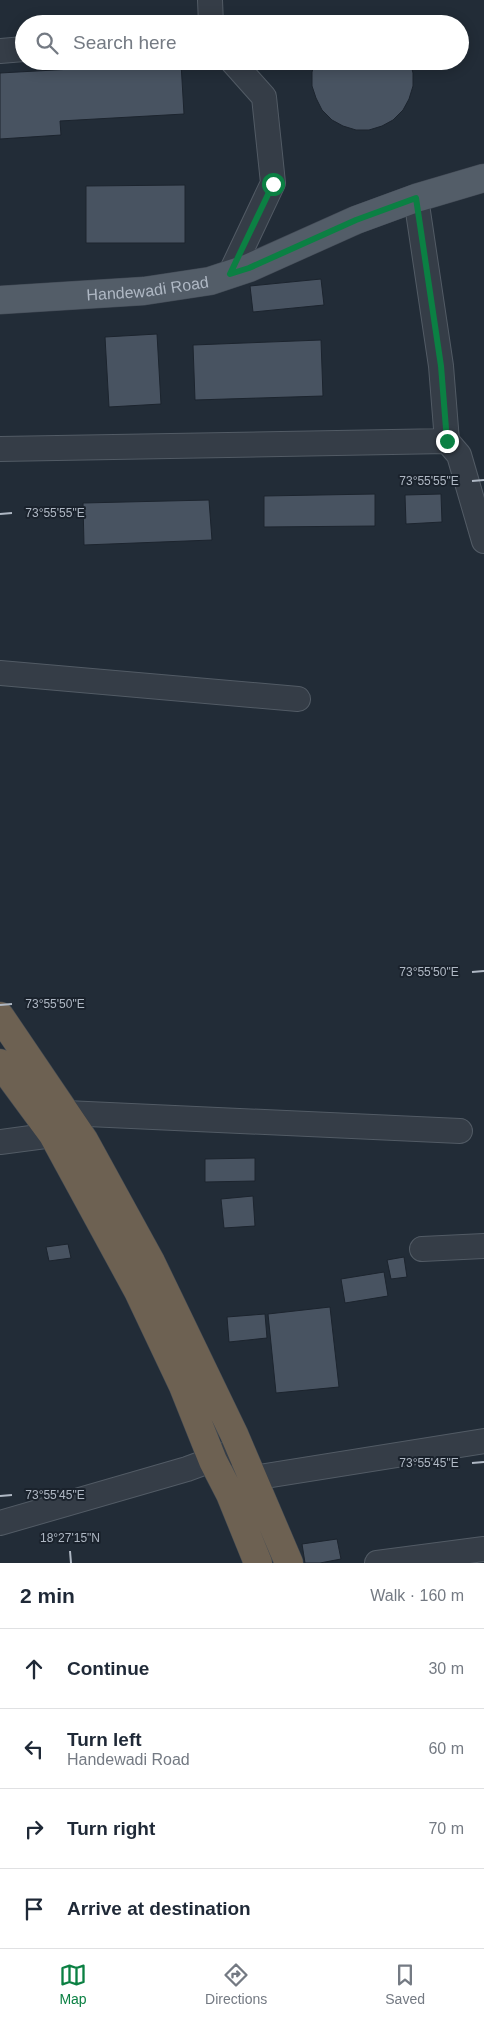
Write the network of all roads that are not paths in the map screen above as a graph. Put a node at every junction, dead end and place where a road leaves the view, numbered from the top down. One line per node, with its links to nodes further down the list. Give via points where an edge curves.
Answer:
1 (210, 0): 2 (street)
2 (211, 15)
3 (15, 49): 4 (street)
4 (0, 50)
5 (240, 70): 8 (street, via 264,97 273,184)
6 (484, 178): 7 (main road, Handewadi Road)
7 (416, 198): 8 (main road, Handewadi Road); 10 (street, via 441,366)
8 (230, 274): 9 (main road, Handewadi Road, via 144,291)
9 (0, 300)
10 (447, 441): 11 (street); 12 (street, via 459,456)
11 (0, 449)
12 (484, 541)
13 (0, 673): 14 (street)
14 (298, 699)
15 (0, 1016): 17 (highway)
16 (0, 1063): 17 (highway)
17 (59, 1124): 18 (street); 19 (street); 23 (highway, via 84,1140 151,1262); 24 (highway, via 182,1386)
18 (460, 1131)
19 (0, 1142)
20 (484, 1246): 21 (street)
21 (422, 1249)
22 (484, 1441): 25 (street)
23 (241, 1449): 24 (street); 25 (highway)
24 (213, 1461): 26 (street); 28 (highway)
25 (253, 1478): 29 (highway)
26 (0, 1523)
27 (484, 1549): 30 (street)
28 (258, 1563)
29 (288, 1563)
30 (377, 1563)

